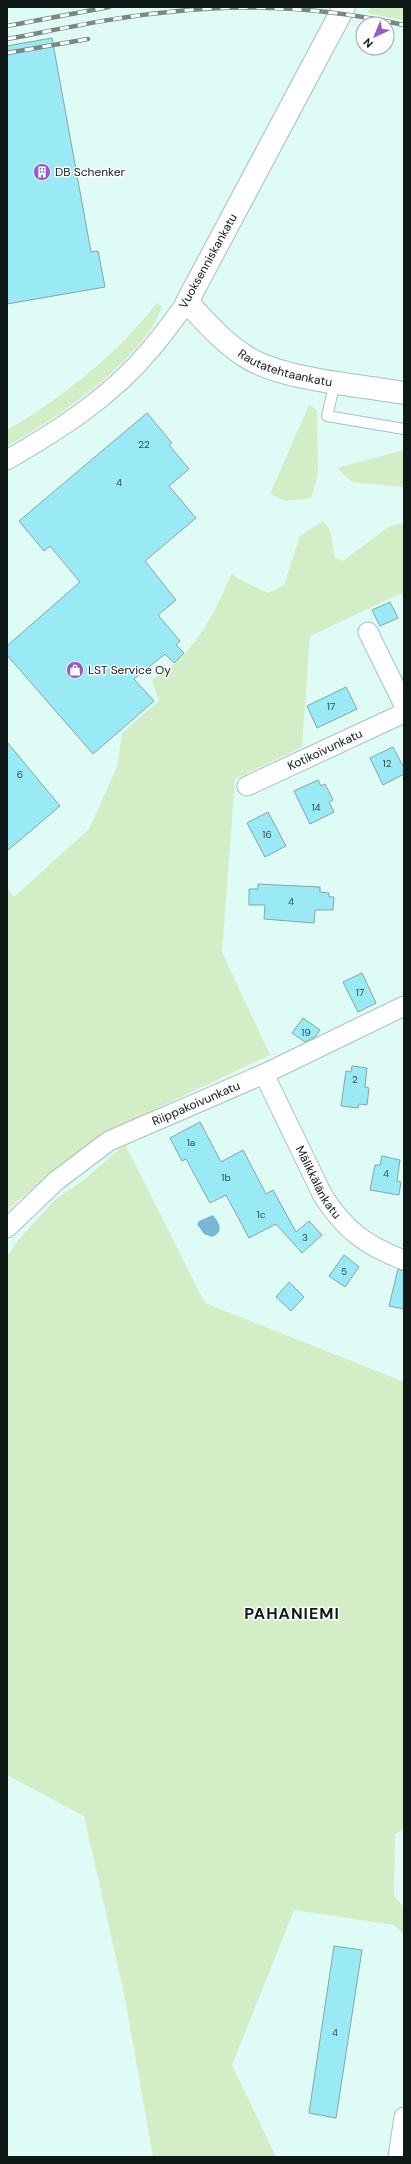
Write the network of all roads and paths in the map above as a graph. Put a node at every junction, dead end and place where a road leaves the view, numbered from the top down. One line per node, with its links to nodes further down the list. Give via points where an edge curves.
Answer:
1 (344, 7): 2 (street, Vuoksenniskankatu)
2 (187, 302): 3 (street, Rautatehtaankatu, via 243,356 283,372); 6 (street, Vuoksenniskankatu, via 149,351 102,398 66,424)
3 (335, 382): 4 (street, Rautatehtaankatu); 5 (lane, via 327,416)
4 (404, 393)
5 (404, 429)
6 (7, 460)
7 (368, 632): 8 (street)
8 (404, 705)
9 (404, 713): 10 (street, Kotikoivunkatu)
10 (247, 786)
11 (404, 1006): 12 (street, Riippakoivunkatu)
12 (264, 1074): 13 (street, Riippakoivunkatu, via 109,1142 56,1181); 14 (street, Mälikkälänkatu, via 333,1212 343,1224 368,1244)
13 (7, 1228)
14 (404, 1260)
15 (404, 2117): 16 (street)
16 (398, 2157)

